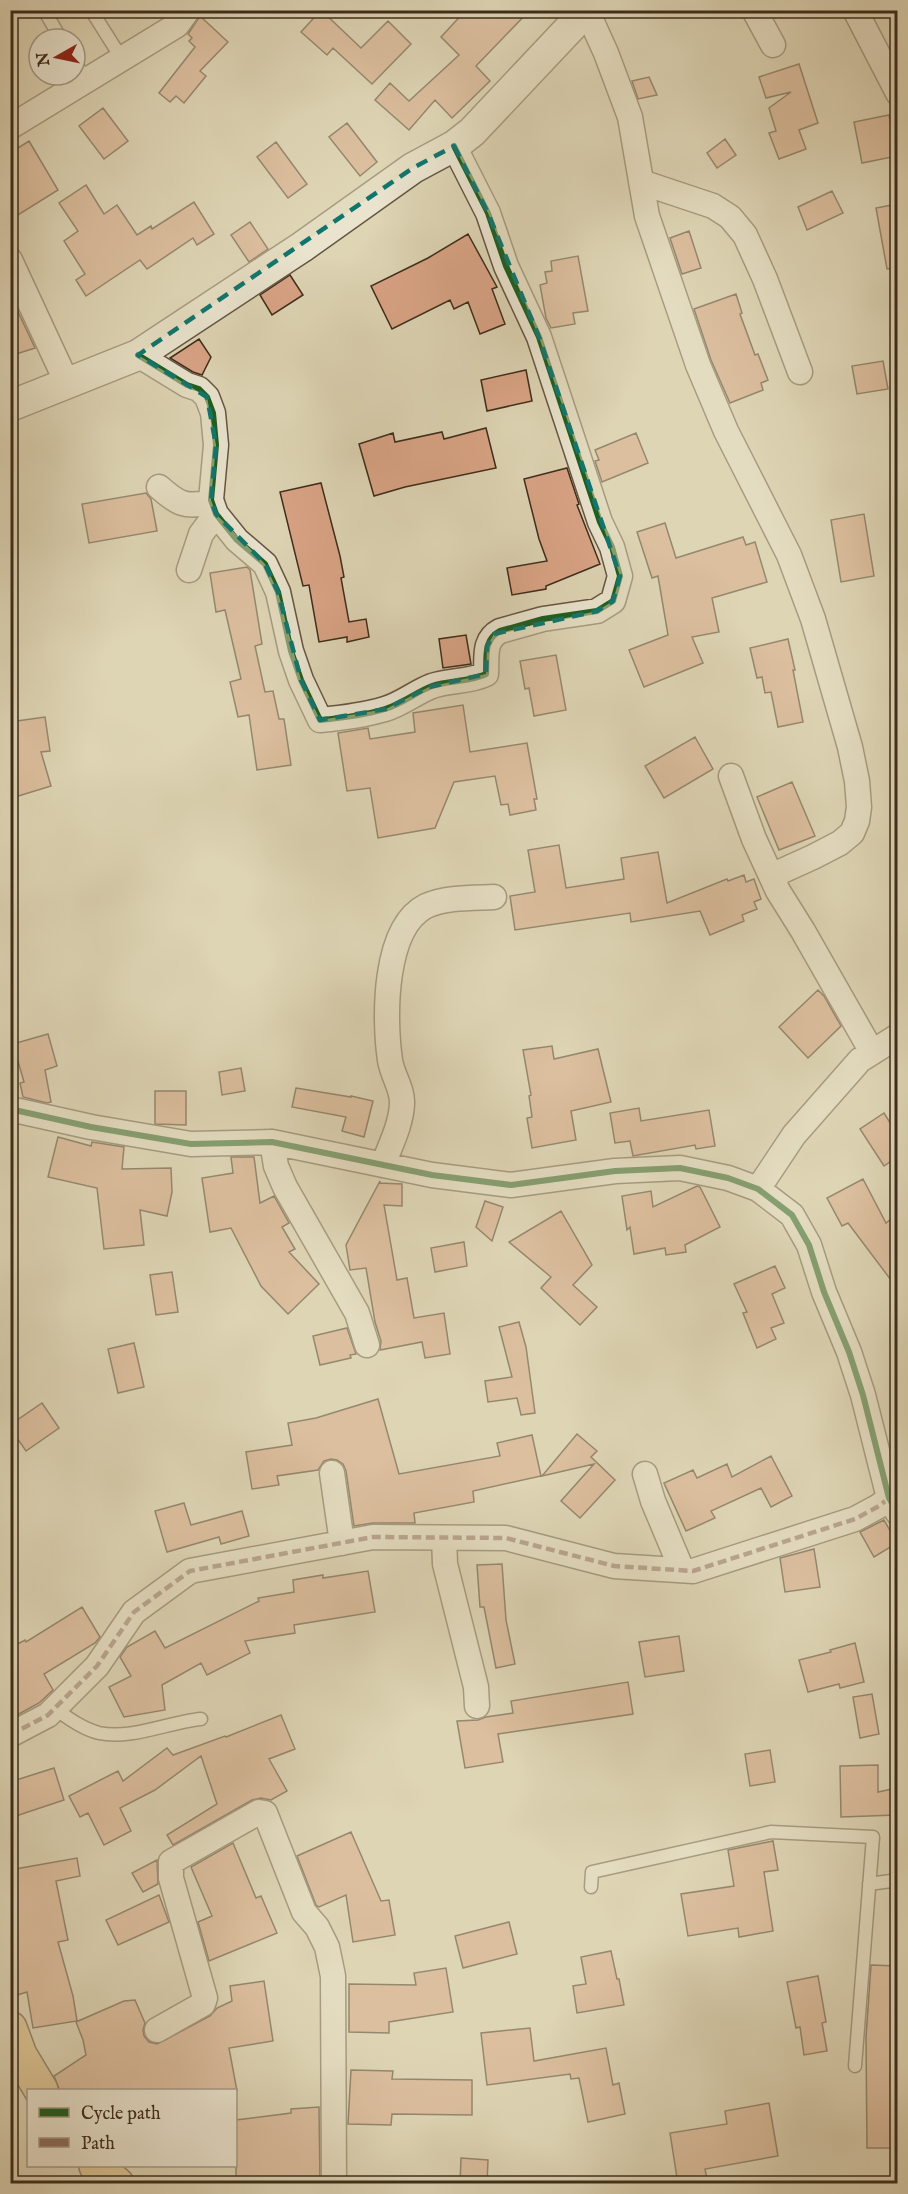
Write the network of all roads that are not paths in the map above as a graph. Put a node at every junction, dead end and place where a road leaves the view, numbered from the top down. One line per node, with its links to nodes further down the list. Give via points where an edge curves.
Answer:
1 (44, 10): 7 (lane)
2 (91, 10): 9 (lane)
3 (188, 10): 9 (street, via 177,25)
4 (754, 10): 8 (street)
5 (855, 10): 12 (street)
6 (587, 11): 14 (street); 15 (street, via 630,117)
7 (54, 27)
8 (772, 45)
9 (122, 59): 10 (street)
10 (87, 69)
11 (61, 87): 13 (street)
12 (897, 93)
13 (10, 127)
14 (454, 146): 17 (street, via 413,168); 22 (street, via 488,213 506,266 539,337 615,557 620,576 613,601 597,610 543,619 494,634 487,646 486,674 478,678 429,687 386,709 321,720 301,680 278,592 265,564 237,540)
15 (641, 182): 18 (street, via 713,206 730,217 745,235 765,279); 25 (street, via 647,216 698,365 726,431 789,555 813,619 857,782 859,807 852,833 840,843)
16 (10, 260): 19 (street)
17 (138, 355): 19 (street); 22 (street, via 207,397 216,445)
18 (800, 372)
19 (67, 383): 20 (street)
20 (10, 406)
21 (159, 487): 22 (street, via 174,501)
22 (214, 508): 23 (street)
23 (189, 570)
24 (730, 776): 25 (street)
25 (771, 876): 28 (street)
26 (494, 897): 31 (street, via 437,902 424,907 411,917 397,944 386,1009 390,1063 402,1100 401,1114)
27 (897, 1036): 28 (street)
28 (872, 1052): 32 (street, via 860,1059 794,1135)
29 (10, 1109): 30 (street, via 191,1144)
30 (272, 1142): 31 (street); 33 (street, via 285,1187 357,1313)
31 (382, 1165): 32 (street, via 511,1185 615,1171 680,1168)
32 (758, 1189): 36 (street, via 792,1215 809,1245 853,1363)
33 (367, 1345)
34 (332, 1473): 38 (street)
35 (645, 1474): 39 (street)
36 (893, 1505): 39 (street, via 879,1506 855,1519 693,1571)
37 (444, 1538): 38 (street, via 373,1537); 39 (street, via 506,1538 614,1566); 40 (street, via 445,1564 476,1687)
38 (342, 1543): 41 (street, via 190,1571 134,1612 97,1666)
39 (682, 1570)
40 (477, 1706)
41 (54, 1708): 42 (lane, via 100,1733 129,1733); 43 (street)
42 (201, 1719)
43 (10, 1735)
44 (897, 1880): 45 (lane)
45 (869, 1884): 46 (lane, via 873,1837 771,1832 592,1872); 49 (lane)
46 (591, 1887)
47 (10, 2028): 50 (main road)
48 (157, 2030): 53 (street, via 203,2004 205,1998 171,1878 171,1863 259,1812 265,1813 304,1912 327,1947 333,1976)
49 (855, 2066)
50 (40, 2089)
51 (97, 2167): 52 (main road)
52 (117, 2184)
53 (334, 2184)

